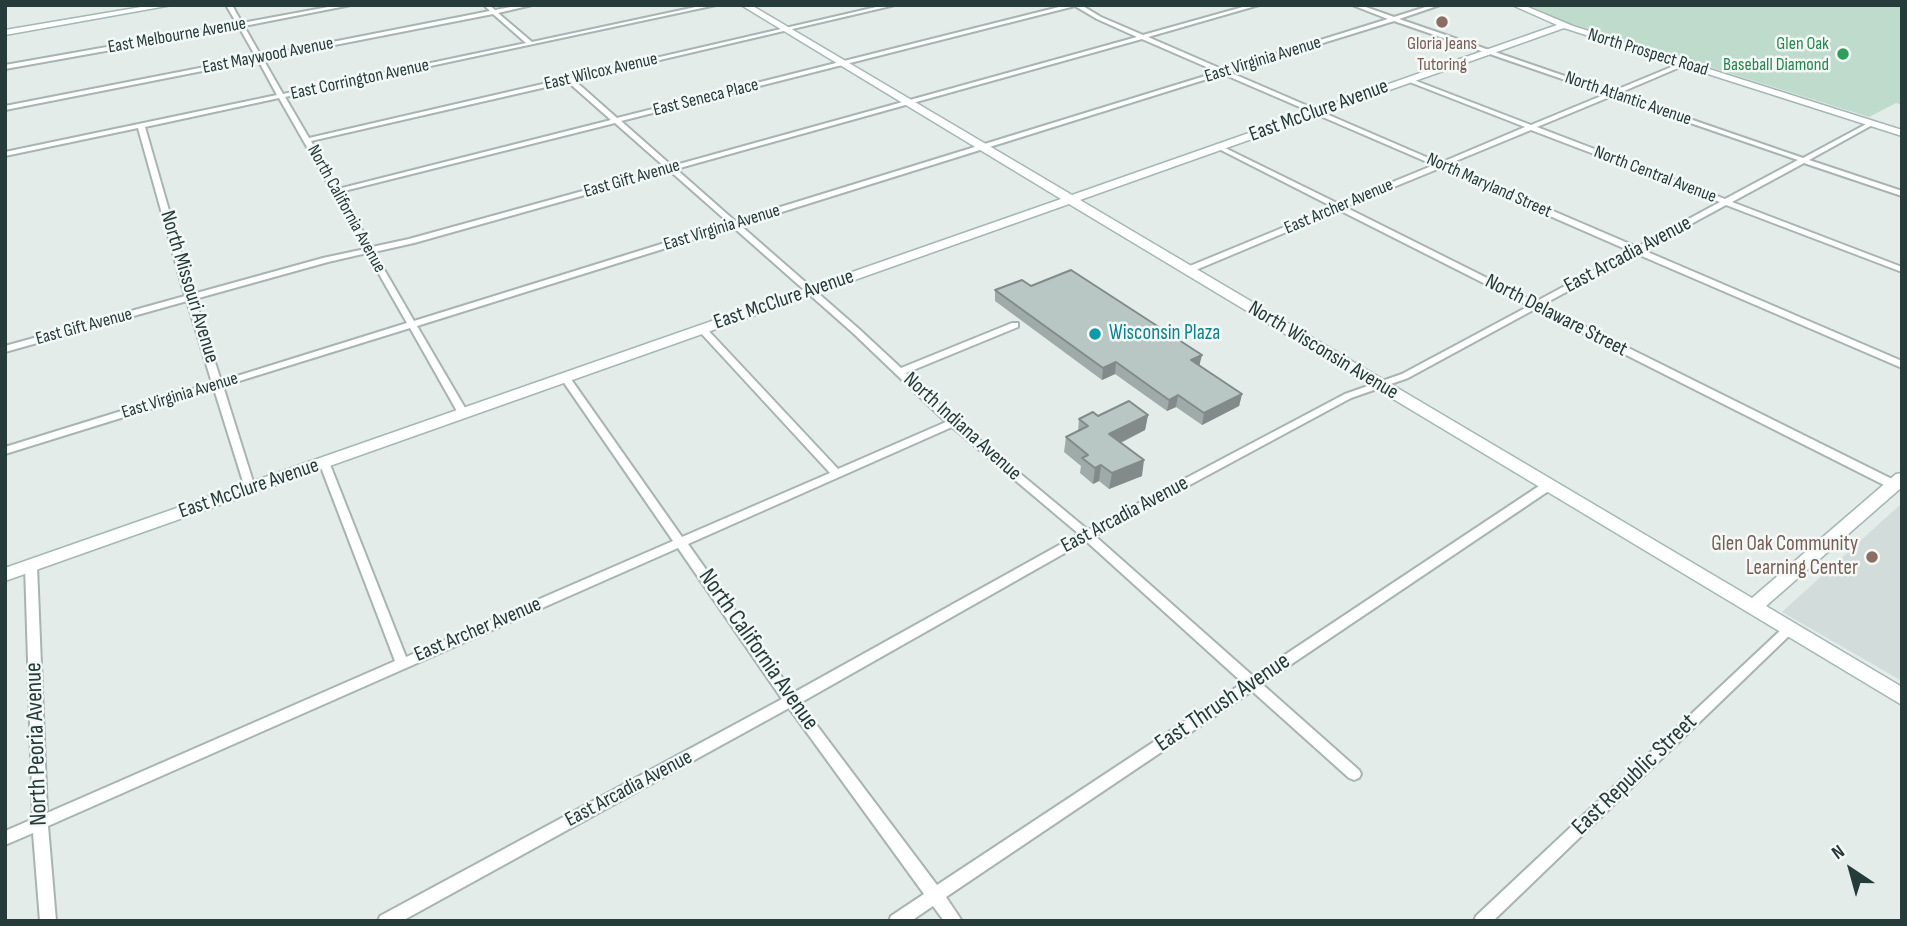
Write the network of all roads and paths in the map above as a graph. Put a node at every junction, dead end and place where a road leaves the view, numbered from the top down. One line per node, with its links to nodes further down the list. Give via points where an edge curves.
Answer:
1 (167, 5): 19 (street)
2 (229, 5): 16 (street, North California Avenue)
3 (349, 5): 16 (street, East Melbourne Avenue)
4 (486, 5): 14 (street)
5 (530, 5): 14 (street, East Maywood Avenue)
6 (714, 5): 21 (street, East Corrington Avenue)
7 (745, 5): 18 (street, North Wisconsin Avenue)
8 (893, 5): 18 (street, East Wilcox Avenue)
9 (1076, 5): 20 (street, North Maryland Street); 24 (street, East Seneca Place)
10 (1257, 5): 20 (street, East Gift Avenue)
11 (1354, 5): 15 (street, North Atlantic Avenue)
12 (1438, 5): 15 (street, East Virginia Avenue)
13 (1516, 5): 17 (street, North Prospect Road)
14 (494, 12): 21 (street); 23 (street, East Maywood Avenue)
15 (1394, 19): 22 (street, North Atlantic Avenue); 27 (street, East Virginia Avenue)
16 (241, 25): 23 (street, North California Avenue); 26 (street, East Melbourne Avenue)
17 (1563, 26): 22 (street, East McClure Avenue); 25 (street, North Prospect Road)
18 (785, 30): 24 (street, North Wisconsin Avenue); 28 (street, East Wilcox Avenue)
19 (5, 33)
20 (1144, 37): 27 (street, North Maryland Street); 32 (street, East Gift Avenue)
21 (531, 44): 31 (street, East Corrington Avenue)
22 (1489, 51): 29 (street, East McClure Avenue); 30 (street, North Atlantic Avenue)
23 (260, 58): 31 (street, North California Avenue); 33 (street, East Maywood Avenue)
24 (842, 64): 32 (street, North Wisconsin Avenue); 35 (street, East Seneca Place)
25 (1683, 64): 30 (street, East Archer Avenue); 36 (street, North Prospect Road)
26 (5, 67)
27 (1225, 72): 34 (street, North Maryland Street); 41 (street, East Virginia Avenue)
28 (570, 80): 35 (street, North Indiana Avenue); 40 (street, East Wilcox Avenue)
29 (1409, 80): 34 (street, East McClure Avenue); 38 (street, North Central Avenue)
30 (1611, 93): 38 (street, East Archer Avenue); 44 (street, North Atlantic Avenue)
31 (281, 96): 37 (street, East Corrington Avenue); 40 (street, North California Avenue)
32 (907, 102): 41 (street, North Wisconsin Avenue); 46 (street, East Gift Avenue)
33 (5, 108)
34 (1319, 111): 42 (street, East McClure Avenue); 45 (street, North Maryland Street)
35 (616, 121): 46 (street, North Indiana Avenue); 47 (street, East Seneca Place)
36 (1872, 123): 39 (street, North Prospect Road); 44 (street, East Arcadia Avenue)
37 (141, 125): 43 (street, East Corrington Avenue); 58 (street, North Missouri Avenue)
38 (1531, 127): 45 (street, East Archer Avenue); 50 (street, North Central Avenue)
39 (1902, 133)
40 (308, 140): 47 (street, North California Avenue)
41 (981, 147): 49 (street, North Wisconsin Avenue); 52 (street, East Virginia Avenue)
42 (1219, 147): 49 (street, East McClure Avenue); 51 (street, North Delaware Street)
43 (5, 154)
44 (1803, 160): 48 (street, North Atlantic Avenue); 50 (street, East Arcadia Avenue)
45 (1440, 164): 51 (street, East Archer Avenue); 54 (street, North Maryland Street)
46 (670, 168): 52 (street, North Indiana Avenue); 53 (street, East Gift Avenue)
47 (337, 191): 53 (street, North California Avenue)
48 (1902, 194)
49 (1069, 199): 55 (street, North Wisconsin Avenue); 57 (street, East McClure Avenue)
50 (1725, 202): 54 (street, East Arcadia Avenue); 56 (street, North Central Avenue)
51 (1339, 206): 55 (street, East Archer Avenue); 59 (street, North Delaware Street)
52 (733, 225): 57 (street, North Indiana Avenue); 60 (street, East Virginia Avenue)
53 (369, 250): 58 (street, East Gift Avenue); 60 (street, North California Avenue)
54 (1637, 250): 59 (street, East Arcadia Avenue); 64 (street, North Maryland Street)
55 (1188, 270): 68 (street, North Wisconsin Avenue)
56 (1902, 270)
57 (810, 292): 62 (street, East McClure Avenue); 65 (street, North Indiana Avenue)
58 (190, 298): 63 (street, East Gift Avenue); 67 (street, North Missouri Avenue)
59 (1535, 305): 68 (street, East Arcadia Avenue); 74 (street, North Delaware Street)
60 (413, 324): 67 (street, East Virginia Avenue); 69 (street, North California Avenue)
61 (1014, 325): 65 (street)
62 (702, 330): 66 (street, East McClure Avenue); 73 (street)
63 (5, 349)
64 (1902, 366)
65 (900, 372): 70 (street, North Indiana Avenue)
66 (565, 377): 69 (street, East McClure Avenue); 78 (street, North California Avenue)
67 (218, 384): 71 (street, East Virginia Avenue); 76 (street, North Missouri Avenue)
68 (1381, 385): 75 (street, North Wisconsin Avenue); 77 (street, East Arcadia Avenue, via 1348,396)
69 (463, 413): 72 (street, East McClure Avenue)
70 (953, 423): 73 (street, East Archer Avenue); 77 (street, North Indiana Avenue)
71 (5, 450)
72 (324, 462): 76 (street, East McClure Avenue); 83 (street)
73 (838, 474): 78 (street, East Archer Avenue)
74 (1898, 481): 81 (street)
75 (1549, 485): 81 (street, North Wisconsin Avenue); 84 (street, East Thrush Avenue)
76 (250, 488): 79 (street, East McClure Avenue)
77 (1087, 535): 84 (street, North Indiana Avenue); 86 (street, East Arcadia Avenue)
78 (683, 543): 83 (street, East Archer Avenue); 86 (street, North California Avenue)
79 (31, 566): 80 (street, East McClure Avenue); 88 (street, North Peoria Avenue)
80 (5, 575)
81 (1752, 608): 82 (street, North Wisconsin Avenue)
82 (1788, 630): 85 (street, North Wisconsin Avenue); 95 (street, East Republic Street)
83 (401, 663): 88 (street, East Archer Avenue)
84 (1254, 683): 87 (street, North Indiana Avenue); 90 (street, East Thrush Avenue)
85 (1902, 697)
86 (792, 701): 90 (street, North California Avenue); 92 (street, East Arcadia Avenue)
87 (1354, 774)
88 (40, 823): 89 (street, East Archer Avenue); 91 (street, North Peoria Avenue)
89 (5, 838)
90 (935, 895): 93 (street, East Thrush Avenue); 94 (street, North California Avenue)
91 (48, 921)
92 (386, 921)
93 (897, 921)
94 (954, 921)
95 (1482, 921)

